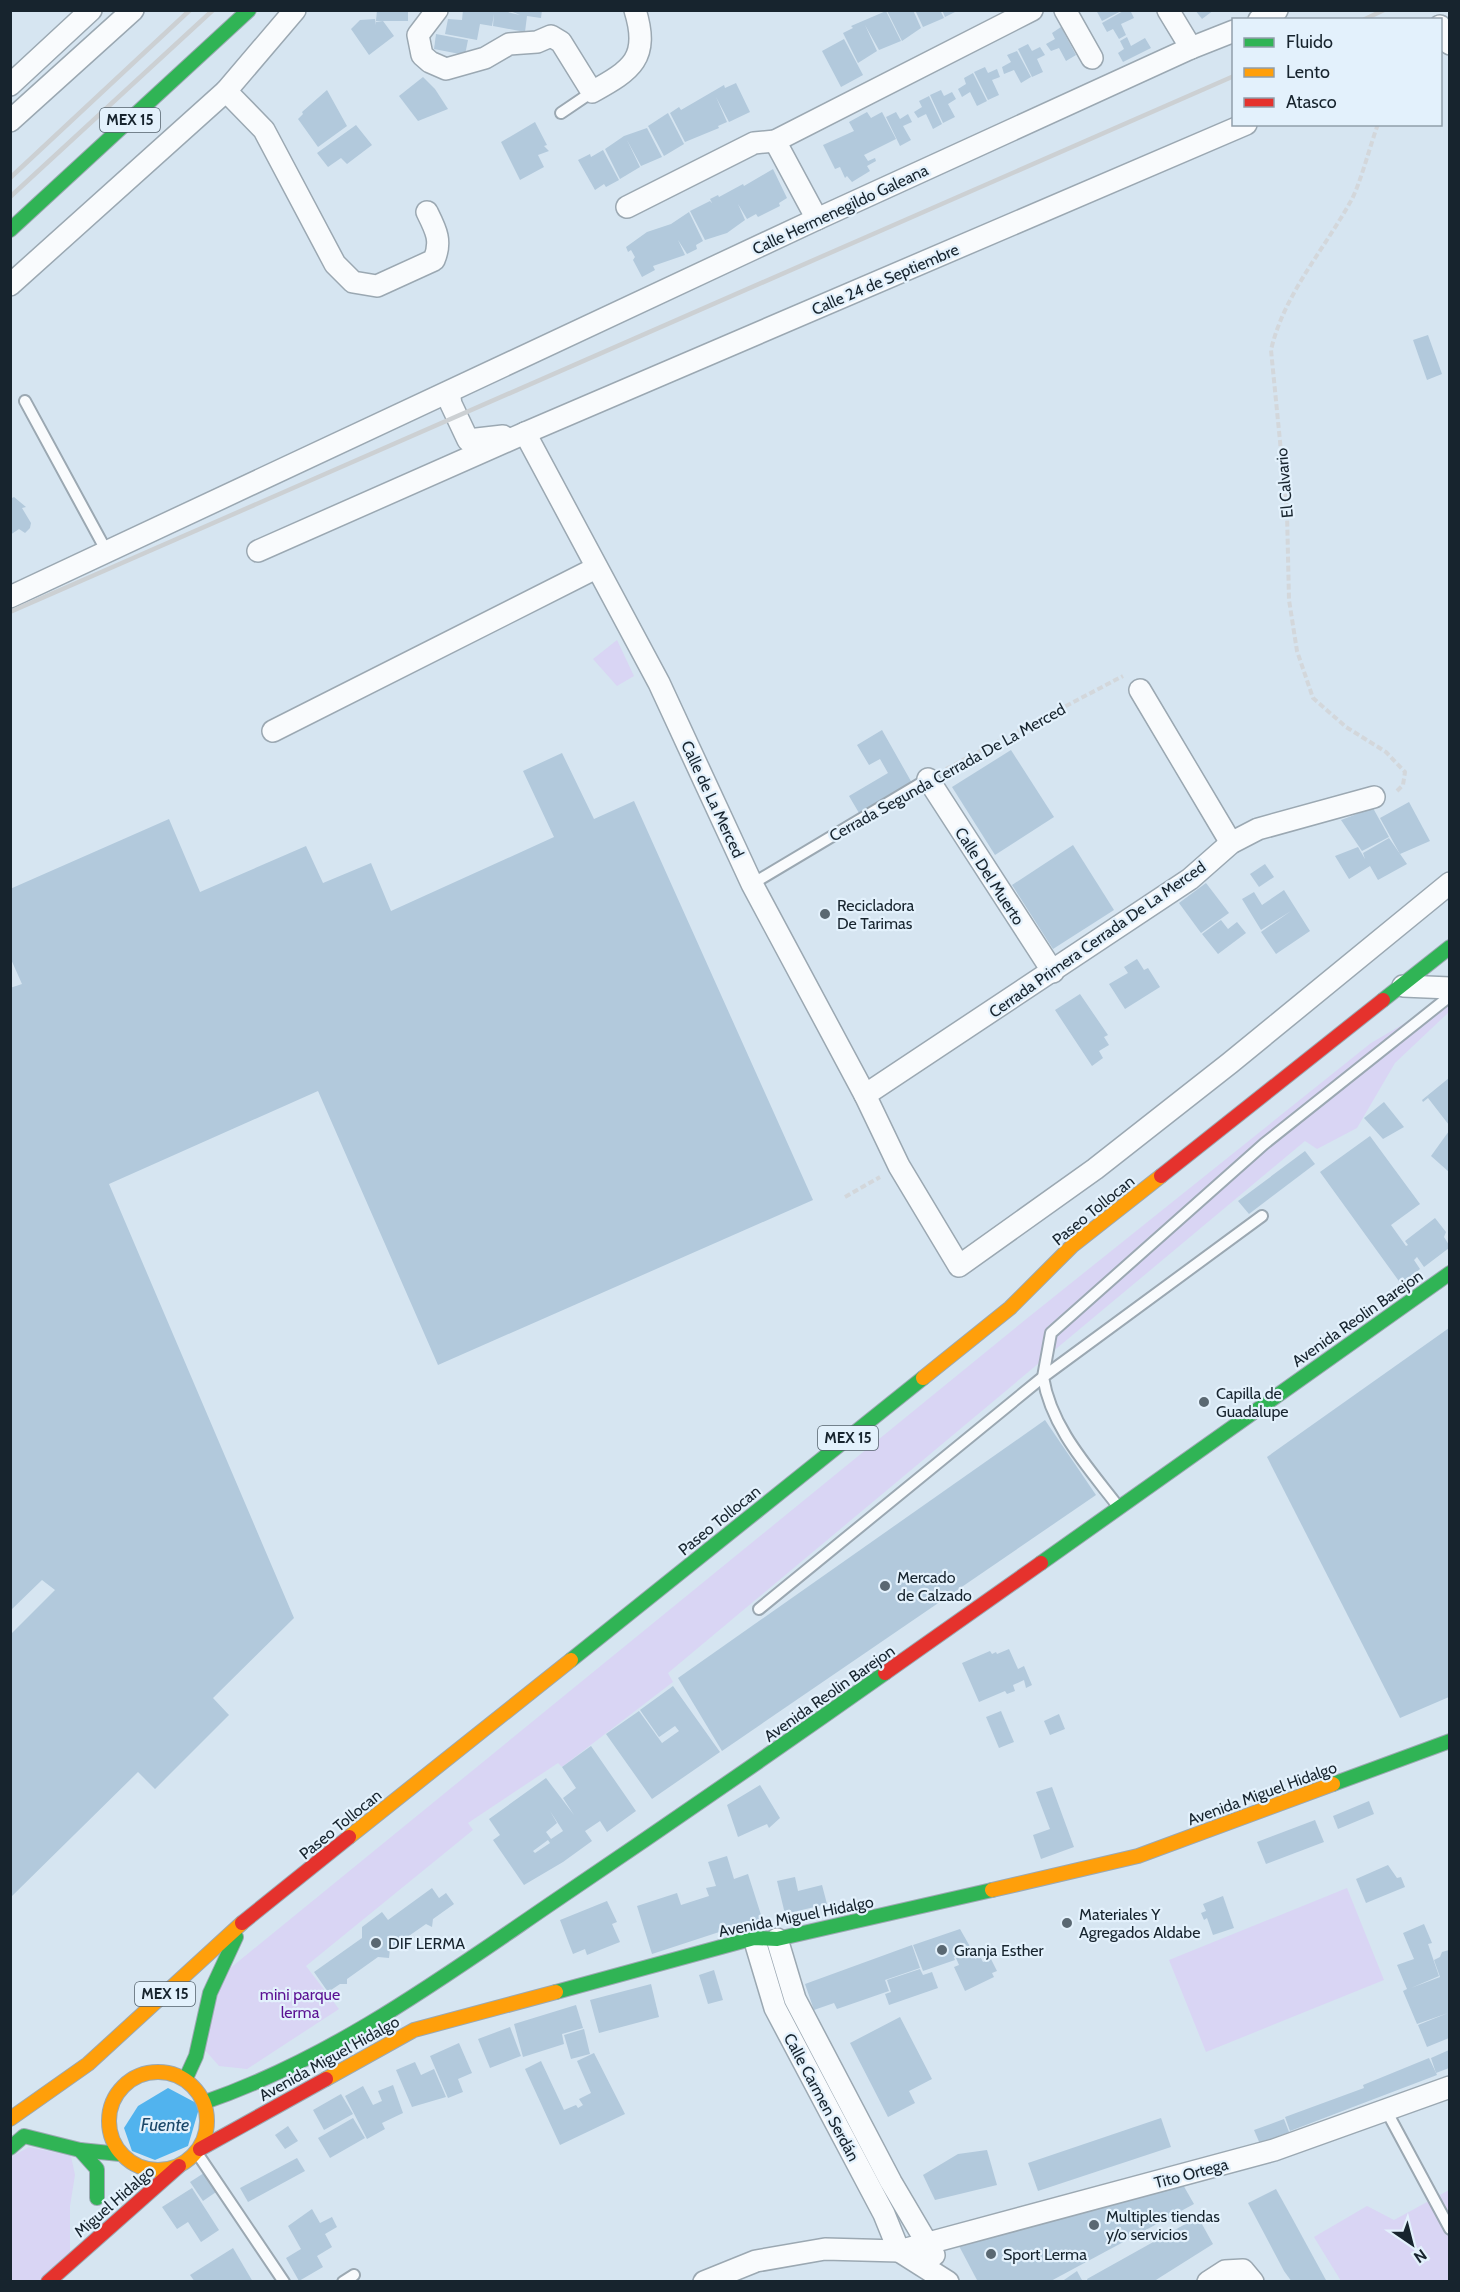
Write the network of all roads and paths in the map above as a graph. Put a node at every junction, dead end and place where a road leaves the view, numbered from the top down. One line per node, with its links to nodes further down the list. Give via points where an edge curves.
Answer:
1 (91, 10): 15 (street)
2 (133, 10): 19 (street)
3 (249, 10): 26 (main road, MEX 15)
4 (295, 10): 16 (street)
5 (437, 10): 17 (street, via 418,35 422,55 430,62 446,69 466,66 508,44 537,42 551,36 561,42)
6 (635, 10): 17 (street, via 643,41 637,56 619,77)
7 (1032, 10): 22 (street)
8 (1065, 10): 14 (street)
9 (1168, 10): 13 (street)
10 (1277, 10): 11 (street)
11 (1263, 18)
12 (1232, 31): 13 (street, Calle Hermenegildo Galeana)
13 (1191, 48): 25 (street, Calle Hermenegildo Galeana)
14 (1092, 58)
15 (10, 85)
16 (226, 91): 24 (street, via 264,130 335,264 353,282 377,286 434,260 440,247 438,233); 27 (street)
17 (592, 92): 18 (lane)
18 (561, 113)
19 (10, 121)
20 (1241, 126): 30 (street, Calle 24 de Septiembre)
21 (1377, 126): 38 (path, El Calvario, via 1353,197 1289,300 1277,324 1271,350 1287,512 1289,600 1297,651 1313,698 1346,727 1386,752 1405,771 1406,779 1398,791)
22 (775, 141): 23 (street, via 754,143); 25 (street)
23 (627, 207)
24 (427, 212)
25 (817, 219): 28 (street, Calle Hermenegildo Galeana)
26 (10, 230)
27 (10, 285)
28 (449, 393): 30 (street, via 468,440); 32 (street, Calle Hermenegildo Galeana)
29 (25, 400): 32 (lane)
30 (525, 433): 31 (street, Calle 24 de Septiembre); 33 (street, Calle de La Merced)
31 (258, 551)
32 (107, 552): 34 (street, Calle Hermenegildo Galeana)
33 (596, 568): 36 (street); 41 (street, Calle de La Merced, via 659,683)
34 (10, 597)
35 (1140, 690): 37 (path, Cerrada Segunda Cerrada De La Merced, via 1132,678 1118,677); 39 (street)
36 (273, 731)
37 (928, 779): 41 (lane, Cerrada Segunda Cerrada De La Merced); 43 (street, Calle Del Muerto)
38 (1374, 797): 39 (street, Cerrada Primera Cerrada De La Merced, via 1258,829)
39 (1232, 843): 43 (street, Cerrada Primera Cerrada De La Merced, via 1190,879)
40 (1449, 883): 48 (street, Calle de La Merced, via 1131,1141 959,1266)
41 (752, 884): 47 (street, Calle de La Merced)
42 (1449, 947): 44 (main road, Paseo Tollocan / MEX 15)
43 (1053, 972): 47 (street, Cerrada Primera Cerrada De La Merced)
44 (1403, 986): 45 (street); 56 (main road, Paseo Tollocan / MEX 15, via 1072,1246 1011,1308)
45 (1449, 988)
46 (1449, 996): 52 (lane, via 1264,1144 1051,1333)
47 (865, 1095): 48 (street, Calle de La Merced)
48 (899, 1166): 49 (path)
49 (845, 1197)
50 (1262, 1216): 52 (lane)
51 (1449, 1273): 53 (main road, Avenida Reolin Barejon)
52 (1043, 1377): 53 (lane, via 1056,1422); 54 (lane)
53 (1119, 1508): 60 (main road, Avenida Reolin Barejon, via 759,1762)
54 (759, 1609)
55 (1449, 1741): 58 (main road, Avenida Miguel Hidalgo, via 1138,1856)
56 (242, 1923): 63 (main road, Paseo Tollocan / MEX 15); 64 (main road, via 210,1993 196,2056)
57 (754, 1938): 58 (main road, Avenida Miguel Hidalgo); 61 (street, Calle Carmen Serdán); 62 (main road, Avenida Miguel Hidalgo)
58 (777, 1940): 59 (street, Calle Carmen Serdán)
59 (795, 1999): 61 (street); 76 (street, Calle Carmen Serdán)
60 (403, 2005): 62 (main road); 66 (main road, Avenida Reolin Barejon, via 260,2080)
61 (775, 2008): 77 (street, Calle Carmen Serdán, via 884,2214)
62 (414, 2030): 71 (main road, Avenida Miguel Hidalgo)
63 (88, 2064): 68 (main road, Paseo Tollocan / MEX 15); 69 (street)
64 (186, 2078): 66 (main road); 72 (main road, via 166,2071 127,2081 114,2096 108,2116 111,2136)
65 (1449, 2087): 67 (street, Tito Ortega)
66 (205, 2102): 71 (main road, via 207,2134)
67 (1387, 2112): 75 (lane); 76 (street, Tito Ortega, via 1274,2150)
68 (10, 2119)
69 (17, 2142): 70 (main road)
70 (80, 2150): 72 (main road); 72 (main road, via 97,2169 95,2203)
71 (198, 2151): 73 (main road); 81 (lane)
72 (120, 2154): 73 (main road, via 138,2169 158,2171)
73 (179, 2166): 78 (main road, Miguel Hidalgo)
74 (87, 2229): 78 (main road)
75 (1449, 2229)
76 (927, 2243): 77 (street, Tito Ortega); 84 (street, Calle Carmen Serdán)
77 (899, 2251): 83 (street, via 825,2249 756,2261); 84 (street)
78 (70, 2260): 80 (main road)
79 (354, 2275): 82 (lane)
80 (48, 2281)
81 (284, 2282)
82 (344, 2282)
83 (704, 2282)
84 (949, 2282)
85 (1208, 2282): 86 (street, via 1234,2268 1243,2270)
86 (1253, 2282)

